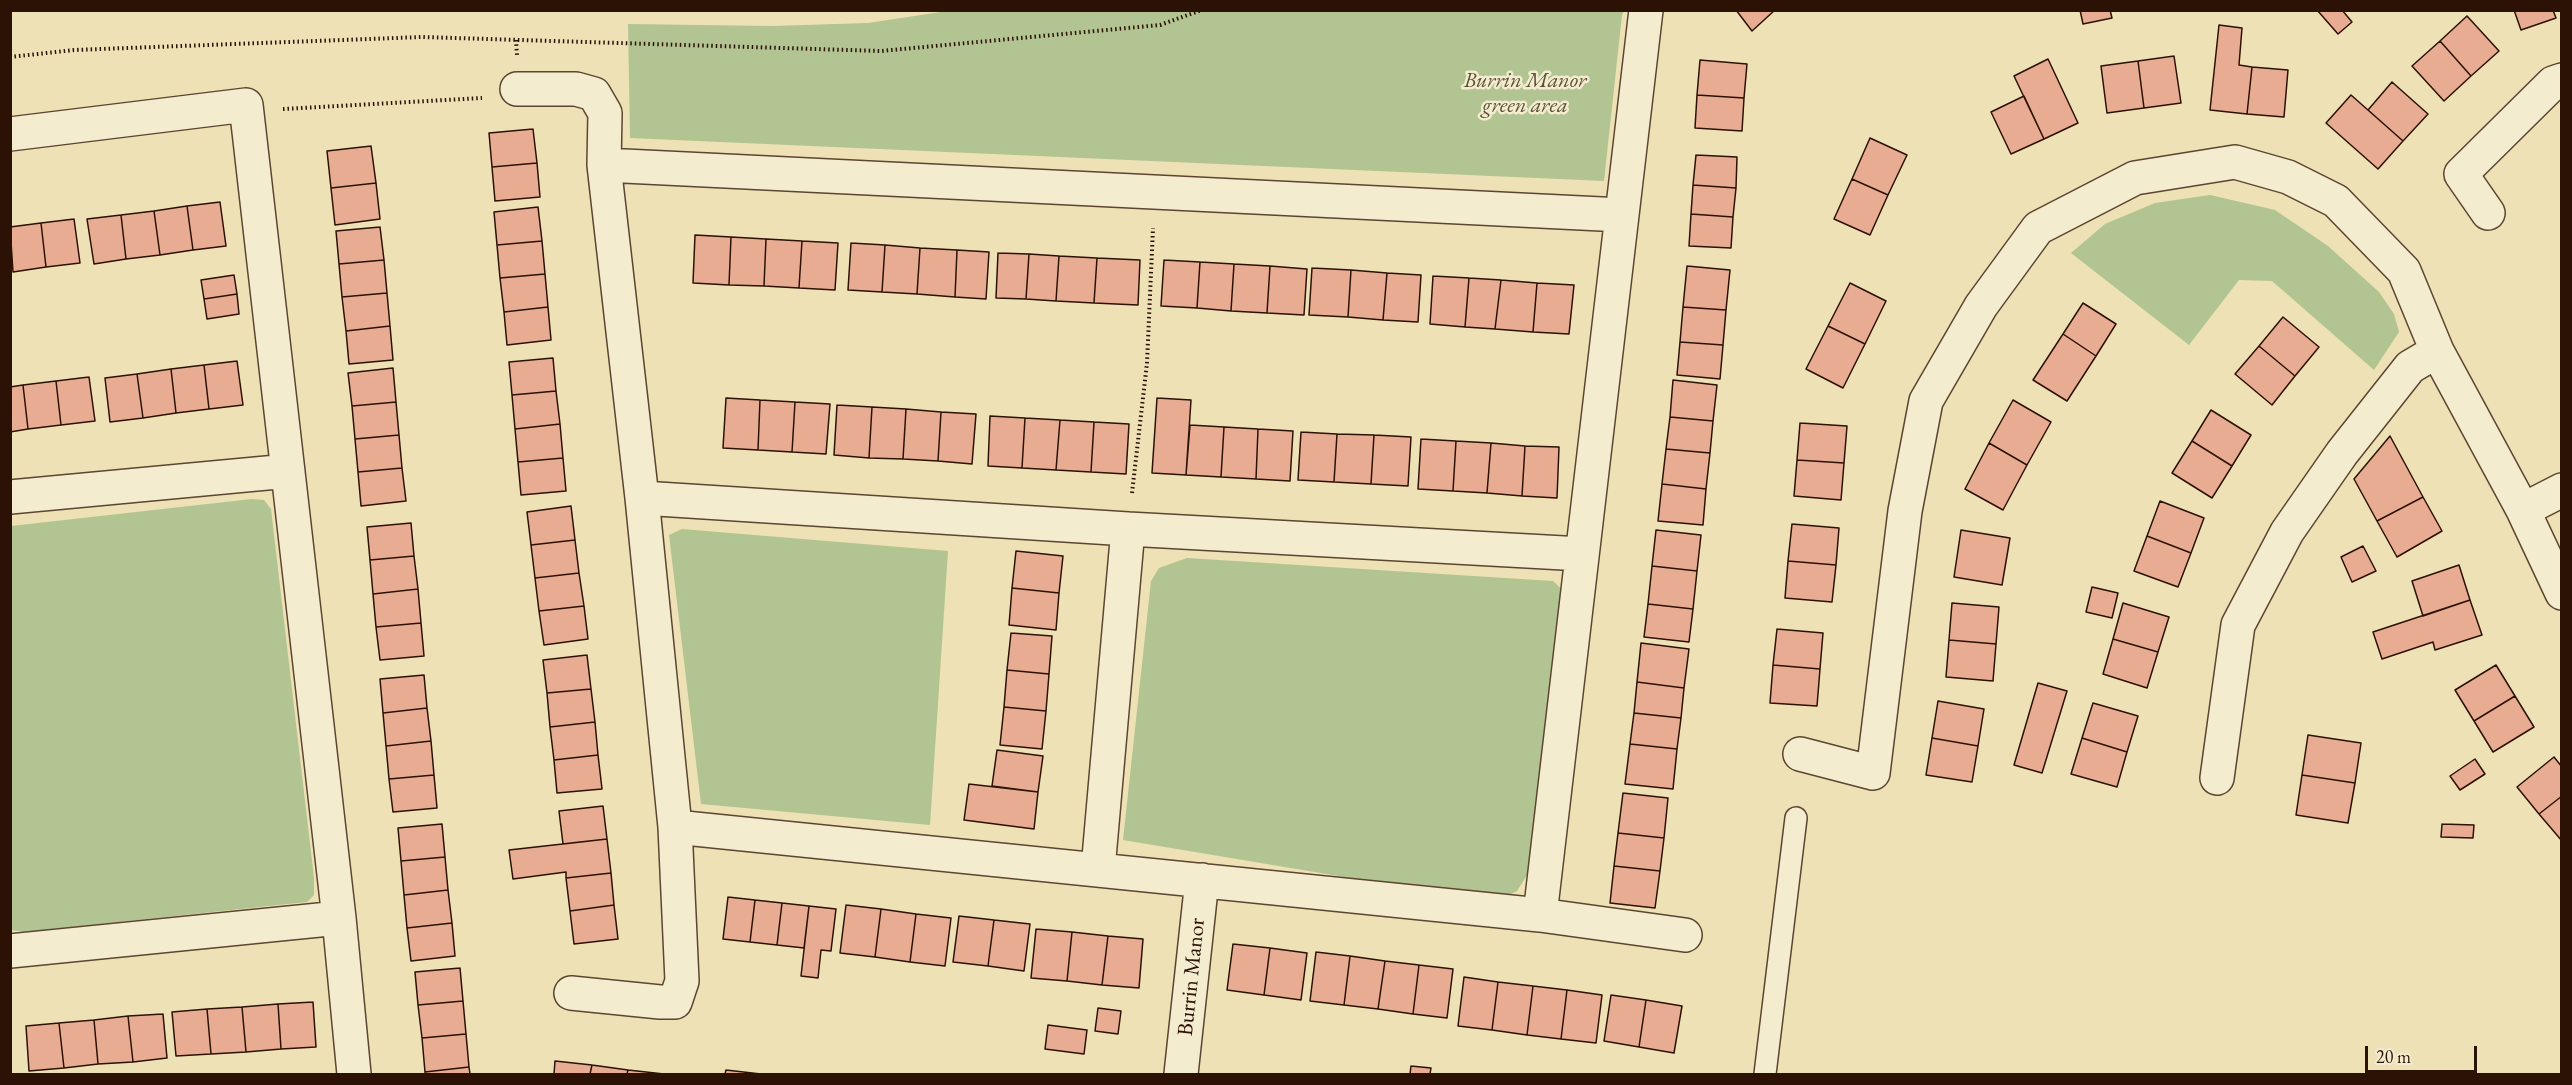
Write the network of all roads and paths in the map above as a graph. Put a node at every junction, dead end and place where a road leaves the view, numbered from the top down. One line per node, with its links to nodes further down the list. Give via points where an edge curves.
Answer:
1 (1202, 10): 3 (path, via 1160,25 881,51 422,38 74,50)
2 (1646, 10): 11 (street)
3 (10, 57)
4 (2562, 80): 10 (street, via 2553,82 2461,174)
5 (517, 89): 6 (path, via 476,99 278,109); 8 (street, via 576,89 594,94 604,113)
6 (246, 105): 7 (street); 13 (street)
7 (10, 134)
8 (604, 165): 9 (street); 16 (street)
9 (1154, 192): 11 (street); 18 (path, via 1147,363)
10 (2488, 213)
11 (1622, 215): 19 (street)
12 (2438, 351): 17 (street); 21 (street, via 2404,271 2336,201 2288,177 2235,162 2135,178 2038,228 1981,306 1926,401 1905,511 1873,773); 22 (street, via 2410,367 2342,453 2287,532 2238,625)
13 (288, 471): 15 (street); 28 (street)
14 (2562, 490): 17 (street)
15 (10, 497)
16 (642, 498): 18 (street); 24 (street)
17 (2523, 510): 20 (street)
18 (1128, 529): 19 (street); 25 (street)
19 (1582, 554): 27 (street)
20 (2562, 593)
21 (1800, 754)
22 (2217, 778)
23 (1796, 818): 34 (lane)
24 (675, 827): 25 (street); 31 (street, via 682,981 675,1002)
25 (1098, 869): 26 (street)
26 (1202, 880): 27 (street); 33 (street, Burrin Manor)
27 (1539, 915): 29 (street)
28 (339, 918): 30 (street); 32 (street)
29 (1685, 935)
30 (10, 951)
31 (571, 993)
32 (354, 1074)
33 (1181, 1074)
34 (1766, 1074)

